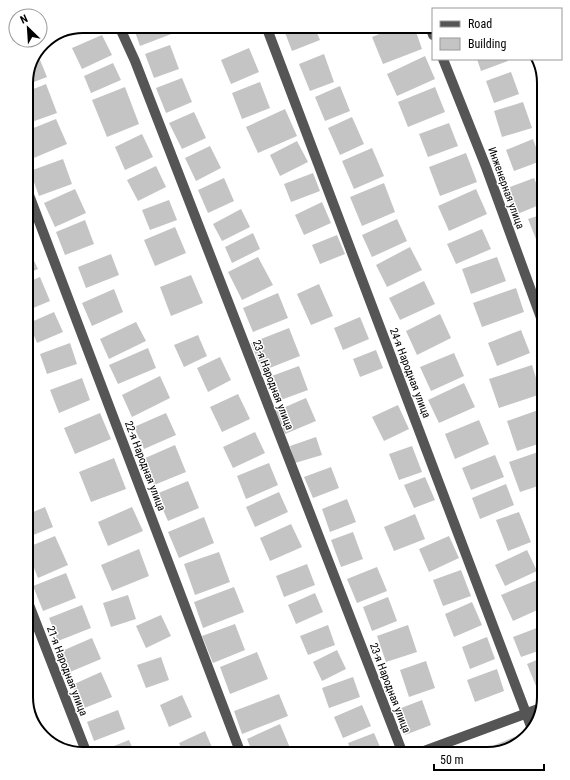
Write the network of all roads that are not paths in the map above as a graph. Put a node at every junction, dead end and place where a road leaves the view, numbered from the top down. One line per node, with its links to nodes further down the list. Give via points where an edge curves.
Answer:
1 (122, 33): 12 (street, 23-я Народная улица)
2 (269, 33): 8 (street, 24-я Народная улица)
3 (443, 60): 5 (street, Инженерная улица)
4 (33, 204): 11 (street, 22-я Народная улица)
5 (537, 307)
6 (33, 615): 10 (street, 21-я Народная улица)
7 (535, 710): 8 (street)
8 (526, 714): 9 (street, 24-я Народная улица); 13 (street)
9 (530, 723)
10 (83, 747)
11 (238, 747)
12 (400, 747)
13 (435, 747)

